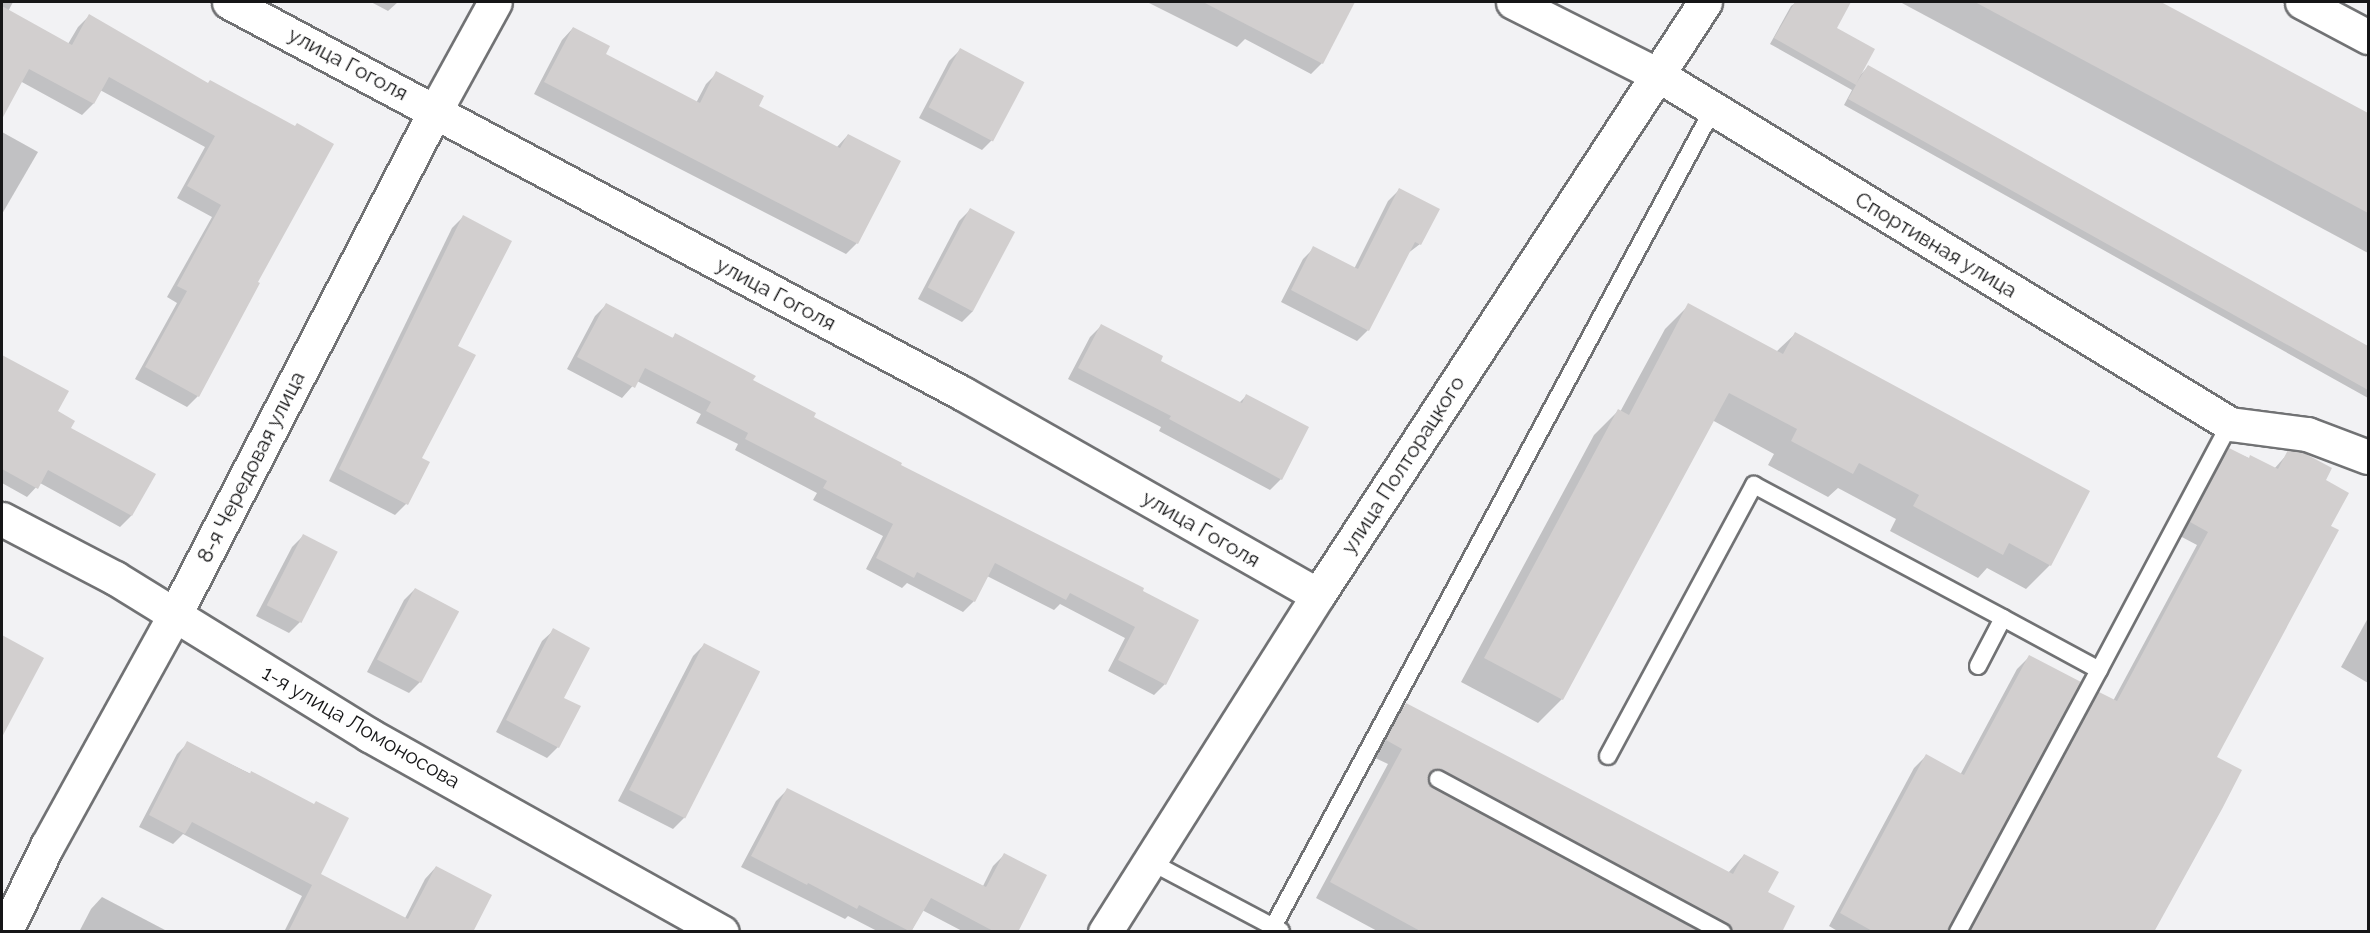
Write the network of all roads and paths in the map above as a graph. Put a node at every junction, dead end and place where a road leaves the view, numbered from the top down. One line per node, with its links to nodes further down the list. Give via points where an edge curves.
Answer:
1 (229, 2): 9 (street, улица Гоголя)
2 (495, 2): 9 (street, 8-я Чередовая улица)
3 (1514, 2): 7 (street, Спортивная улица)
4 (1705, 2): 7 (street, улица Полторацкого)
5 (2302, 2): 6 (street)
6 (2368, 37)
7 (1658, 75): 8 (street, Спортивная улица); 13 (street, улица Полторацкого)
8 (1713, 109): 10 (street, Спортивная улица); 21 (lane)
9 (435, 111): 13 (street, улица Гоголя, via 962,393); 14 (street, 8-я Чередовая улица)
10 (2230, 424): 11 (street, Спортивная улица, via 2307,434); 17 (lane)
11 (2368, 457)
12 (2, 519): 14 (street, 1-я улица Ломоносова, via 115,578)
13 (1318, 595): 20 (street, улица Полторацкого)
14 (174, 616): 22 (street, 8-я Чередовая улица, via 47,846); 23 (street, 1-я улица Ломоносова, via 369,735)
15 (2003, 618): 16 (lane); 17 (lane); 18 (lane, via 1754,485)
16 (1978, 666)
17 (2099, 670): 26 (lane)
18 (1608, 756)
19 (1438, 779): 25 (lane)
20 (1149, 861): 21 (lane); 24 (street, улица Полторацкого)
21 (1277, 929)
22 (5, 932)
23 (722, 932)
24 (1105, 932)
25 (1722, 932)
26 (1958, 932)

